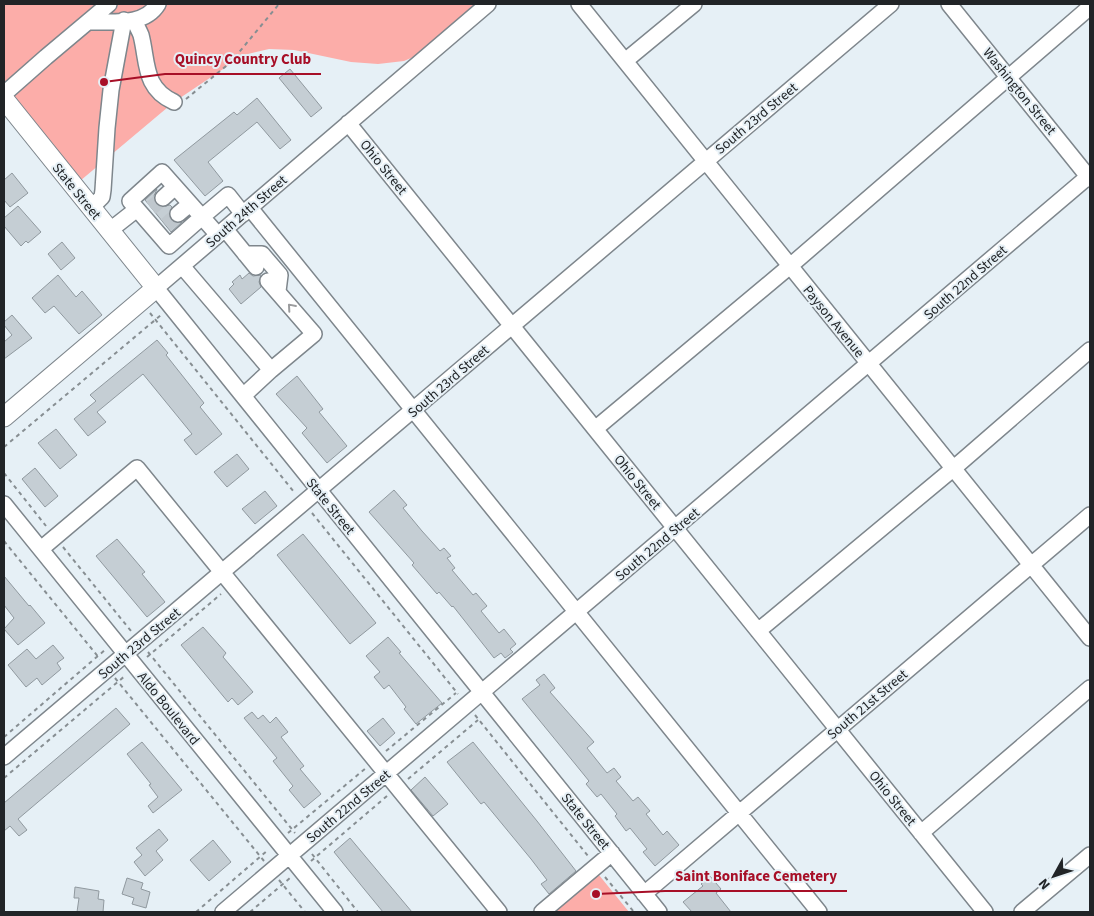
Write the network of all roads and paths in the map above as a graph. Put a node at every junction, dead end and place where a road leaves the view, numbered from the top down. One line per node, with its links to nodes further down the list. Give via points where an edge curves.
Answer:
1 (158, 4): 10 (street, via 146,17)
2 (279, 4): 16 (path, via 231,62 189,97)
3 (488, 4): 17 (street, South 24th Street)
4 (578, 4): 12 (street, Payson Avenue)
5 (694, 4): 12 (street)
6 (892, 4): 18 (street, South 23rd Street)
7 (949, 4): 13 (street, Washington Street)
8 (105, 5): 11 (street)
9 (1090, 7): 13 (street)
10 (129, 20): 11 (street); 16 (street, via 140,34 155,88); 23 (street, via 111,90 102,197)
11 (88, 22): 14 (street)
12 (625, 61): 18 (street, Payson Avenue)
13 (1008, 78): 19 (street, Washington Street); 33 (street)
14 (4, 94)
15 (4, 99): 23 (main road, State Street)
16 (174, 102)
17 (348, 123): 25 (street, South 24th Street); 38 (street, Ohio Street)
18 (706, 161): 33 (street, Payson Avenue); 38 (street, South 23rd Street)
19 (1090, 177): 40 (street, South 22nd Street)
20 (175, 187): 21 (street); 22 (street); 24 (street, via 162,172 130,201)
21 (164, 198)
22 (190, 204): 26 (street); 27 (street)
23 (91, 208): 28 (main road, State Street)
24 (144, 211): 27 (street, via 161,229 169,246); 28 (street)
25 (246, 211): 27 (street, via 228,195); 29 (street, South 24th Street); 30 (street)
26 (178, 214)
27 (202, 217): 29 (street)
28 (110, 230): 35 (main road, State Street)
29 (221, 232): 31 (street); 32 (street, South 24th Street)
30 (270, 233): 31 (street); 43 (street)
31 (245, 254): 34 (street); 41 (street, one-way to 31, via 314,334 273,286 280,274 262,254)
32 (182, 266): 35 (street, South 24th Street); 41 (street)
33 (790, 266): 40 (street, Payson Avenue); 45 (street)
34 (256, 267)
35 (156, 288): 36 (main road, South 24th Street); 42 (street, State Street)
36 (140, 302): 37 (path); 44 (main road, South 24th Street)
37 (156, 320): 46 (path); 51 (path)
38 (512, 326): 43 (street, South 23rd Street); 45 (street, Ohio Street)
39 (1090, 350): 47 (street)
40 (869, 364): 47 (street, Payson Avenue); 53 (street, South 22nd Street)
41 (272, 370): 42 (street)
42 (243, 396): 49 (street, State Street)
43 (413, 411): 49 (street, South 23rd Street); 60 (street)
44 (4, 416)
45 (595, 429): 53 (street, Ohio Street)
46 (4, 447)
47 (954, 468): 57 (street, Payson Avenue); 61 (street)
48 (4, 473): 54 (path)
49 (319, 491): 51 (street, South 23rd Street); 72 (street, State Street)
50 (4, 504): 56 (street, Aldo Boulevard)
51 (304, 504): 58 (street, South 23rd Street); 73 (path)
52 (1090, 515): 57 (street, South 21st Street)
53 (676, 528): 60 (street, South 22nd Street); 61 (street, Ohio Street)
54 (55, 537): 56 (street); 58 (street, via 137,468); 64 (path)
55 (4, 540): 67 (path)
56 (41, 549): 63 (street, Aldo Boulevard)
57 (1032, 565): 62 (street, Payson Avenue); 74 (street, South 21st Street)
58 (222, 573): 59 (street); 64 (street, South 23rd Street)
59 (232, 585): 66 (path); 77 (street)
60 (576, 613): 72 (street, South 22nd Street); 79 (street)
61 (758, 631): 74 (street, Ohio Street)
62 (1090, 638)
63 (116, 642): 65 (street, Aldo Boulevard); 67 (path)
64 (140, 642): 65 (street, South 23rd Street); 66 (path)
65 (126, 654): 68 (street, Aldo Boulevard); 69 (street, South 23rd Street)
66 (150, 654): 68 (path); 80 (path)
67 (98, 657): 69 (path); 75 (path)
68 (136, 666): 70 (path); 82 (street, Aldo Boulevard)
69 (108, 669): 70 (path); 76 (street, South 23rd Street)
70 (118, 681): 78 (path); 87 (path)
71 (1090, 688): 81 (street)
72 (482, 692): 73 (street, South 22nd Street); 84 (street, State Street)
73 (466, 705): 77 (street, South 22nd Street); 89 (path)
74 (838, 729): 79 (street, South 21st Street); 81 (street, Ohio Street)
75 (4, 738)
76 (4, 757)
77 (386, 773): 83 (street, South 22nd Street); 100 (street)
78 (4, 778)
79 (739, 813): 93 (street, South 21st Street); 104 (street)
80 (292, 830): 82 (path); 83 (path)
81 (921, 833): 105 (street, Ohio Street)
82 (278, 842): 86 (street, Aldo Boulevard); 87 (path)
83 (303, 844): 86 (street, South 22nd Street); 88 (path)
84 (612, 853): 89 (street); 93 (street, State Street)
85 (1090, 855): 106 (street)
86 (289, 856): 90 (street, Aldo Boulevard); 91 (street, South 22nd Street)
87 (260, 857): 91 (path); 94 (path)
88 (314, 858): 90 (path); 99 (path)
89 (596, 866): 101 (street); 102 (path)
90 (300, 870): 92 (path); 98 (street, Aldo Boulevard)
91 (272, 871): 92 (path); 95 (street, South 22nd Street)
92 (283, 884): 96 (path); 97 (path)
93 (644, 894): 103 (street, State Street)
94 (196, 912)
95 (223, 912)
96 (250, 912)
97 (306, 912)
98 (335, 912)
99 (358, 912)
100 (499, 912)
101 (542, 912)
102 (634, 912)
103 (659, 912)
104 (819, 912)
105 (985, 912)
106 (1022, 912)

